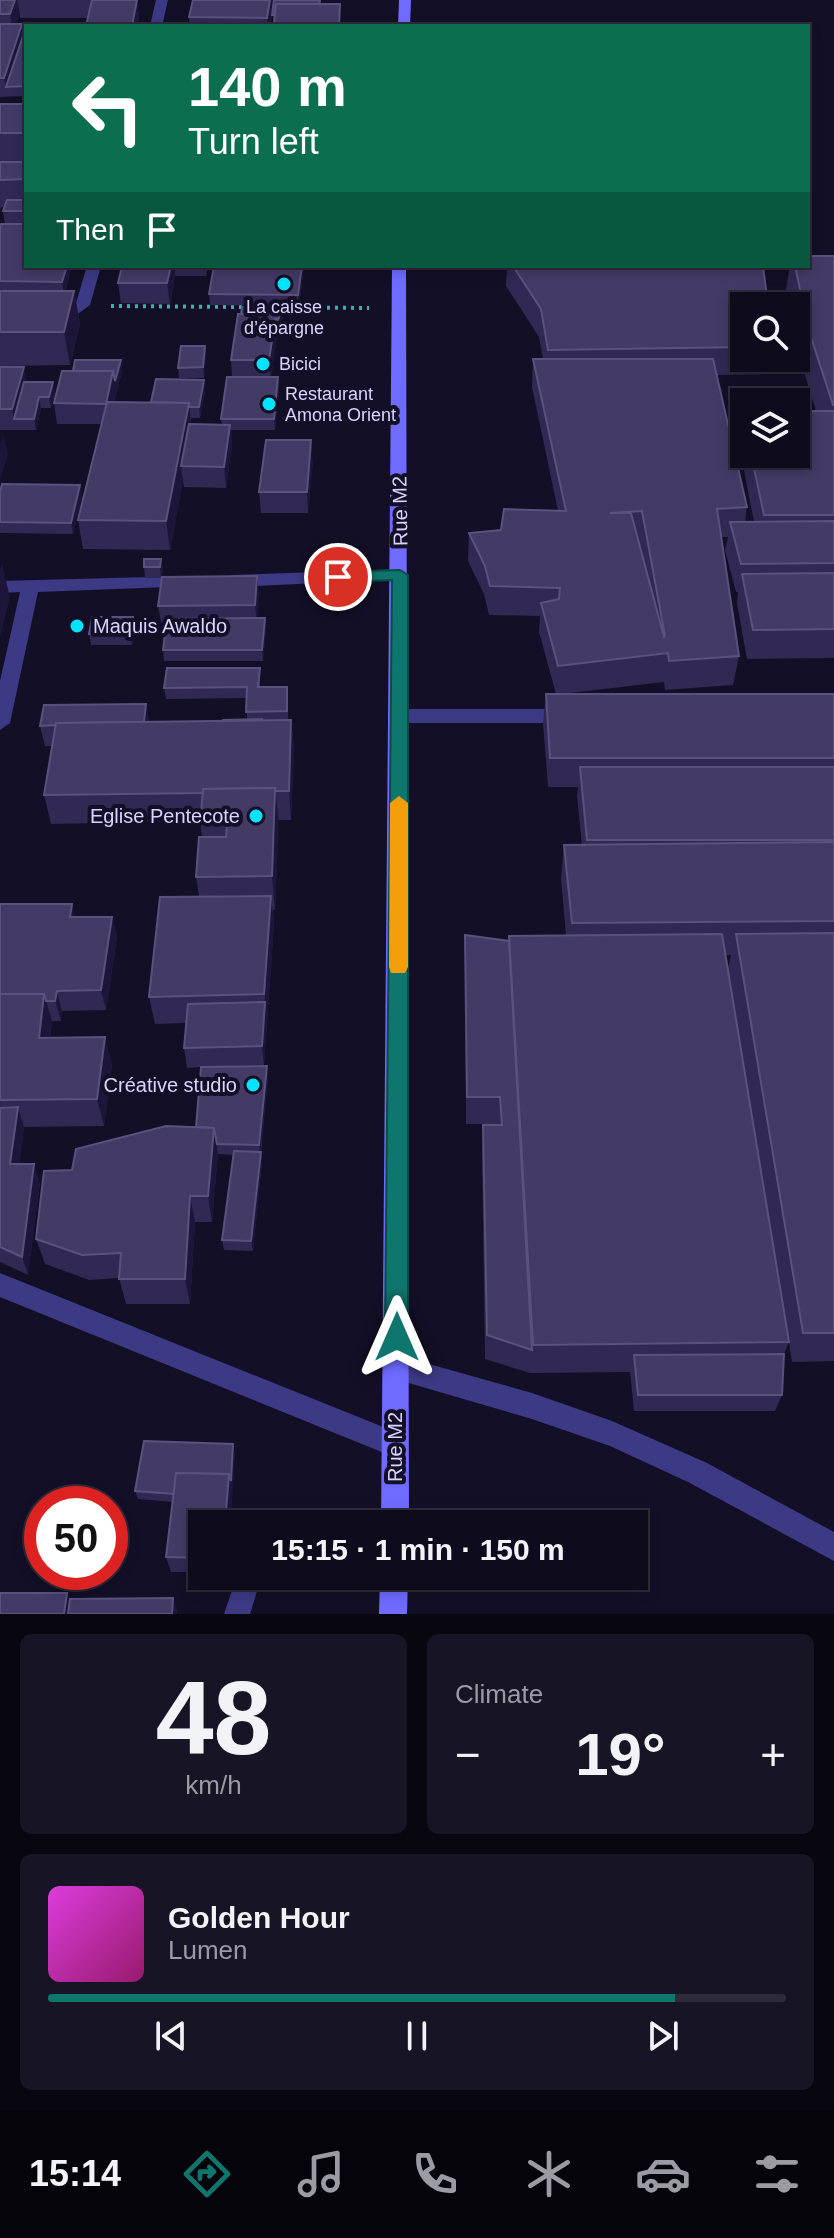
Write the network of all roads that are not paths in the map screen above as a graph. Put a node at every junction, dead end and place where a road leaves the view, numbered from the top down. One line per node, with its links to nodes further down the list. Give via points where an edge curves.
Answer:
1 (162, 0): 3 (street)
2 (405, 0): 4 (main road)
3 (156, 24)
4 (404, 24)
5 (93, 268): 7 (street, via 83,305 70,313)
6 (399, 268): 8 (main road, Rue M2)
7 (0, 314)
8 (400, 575): 10 (street); 11 (main road, Rue M2)
9 (0, 587): 10 (street)
10 (30, 588): 13 (street)
11 (399, 716): 12 (street); 15 (main road, Rue M2)
12 (586, 716)
13 (0, 723)
14 (0, 1285): 16 (street)
15 (397, 1368): 16 (main road, Rue M2); 18 (street, via 613,1434 724,1486)
16 (394, 1444): 17 (main road, Rue M2)
17 (395, 1510)
18 (834, 1547)
19 (245, 1590): 21 (lane)
20 (394, 1590): 22 (main road)
21 (237, 1614)
22 (393, 1614)

